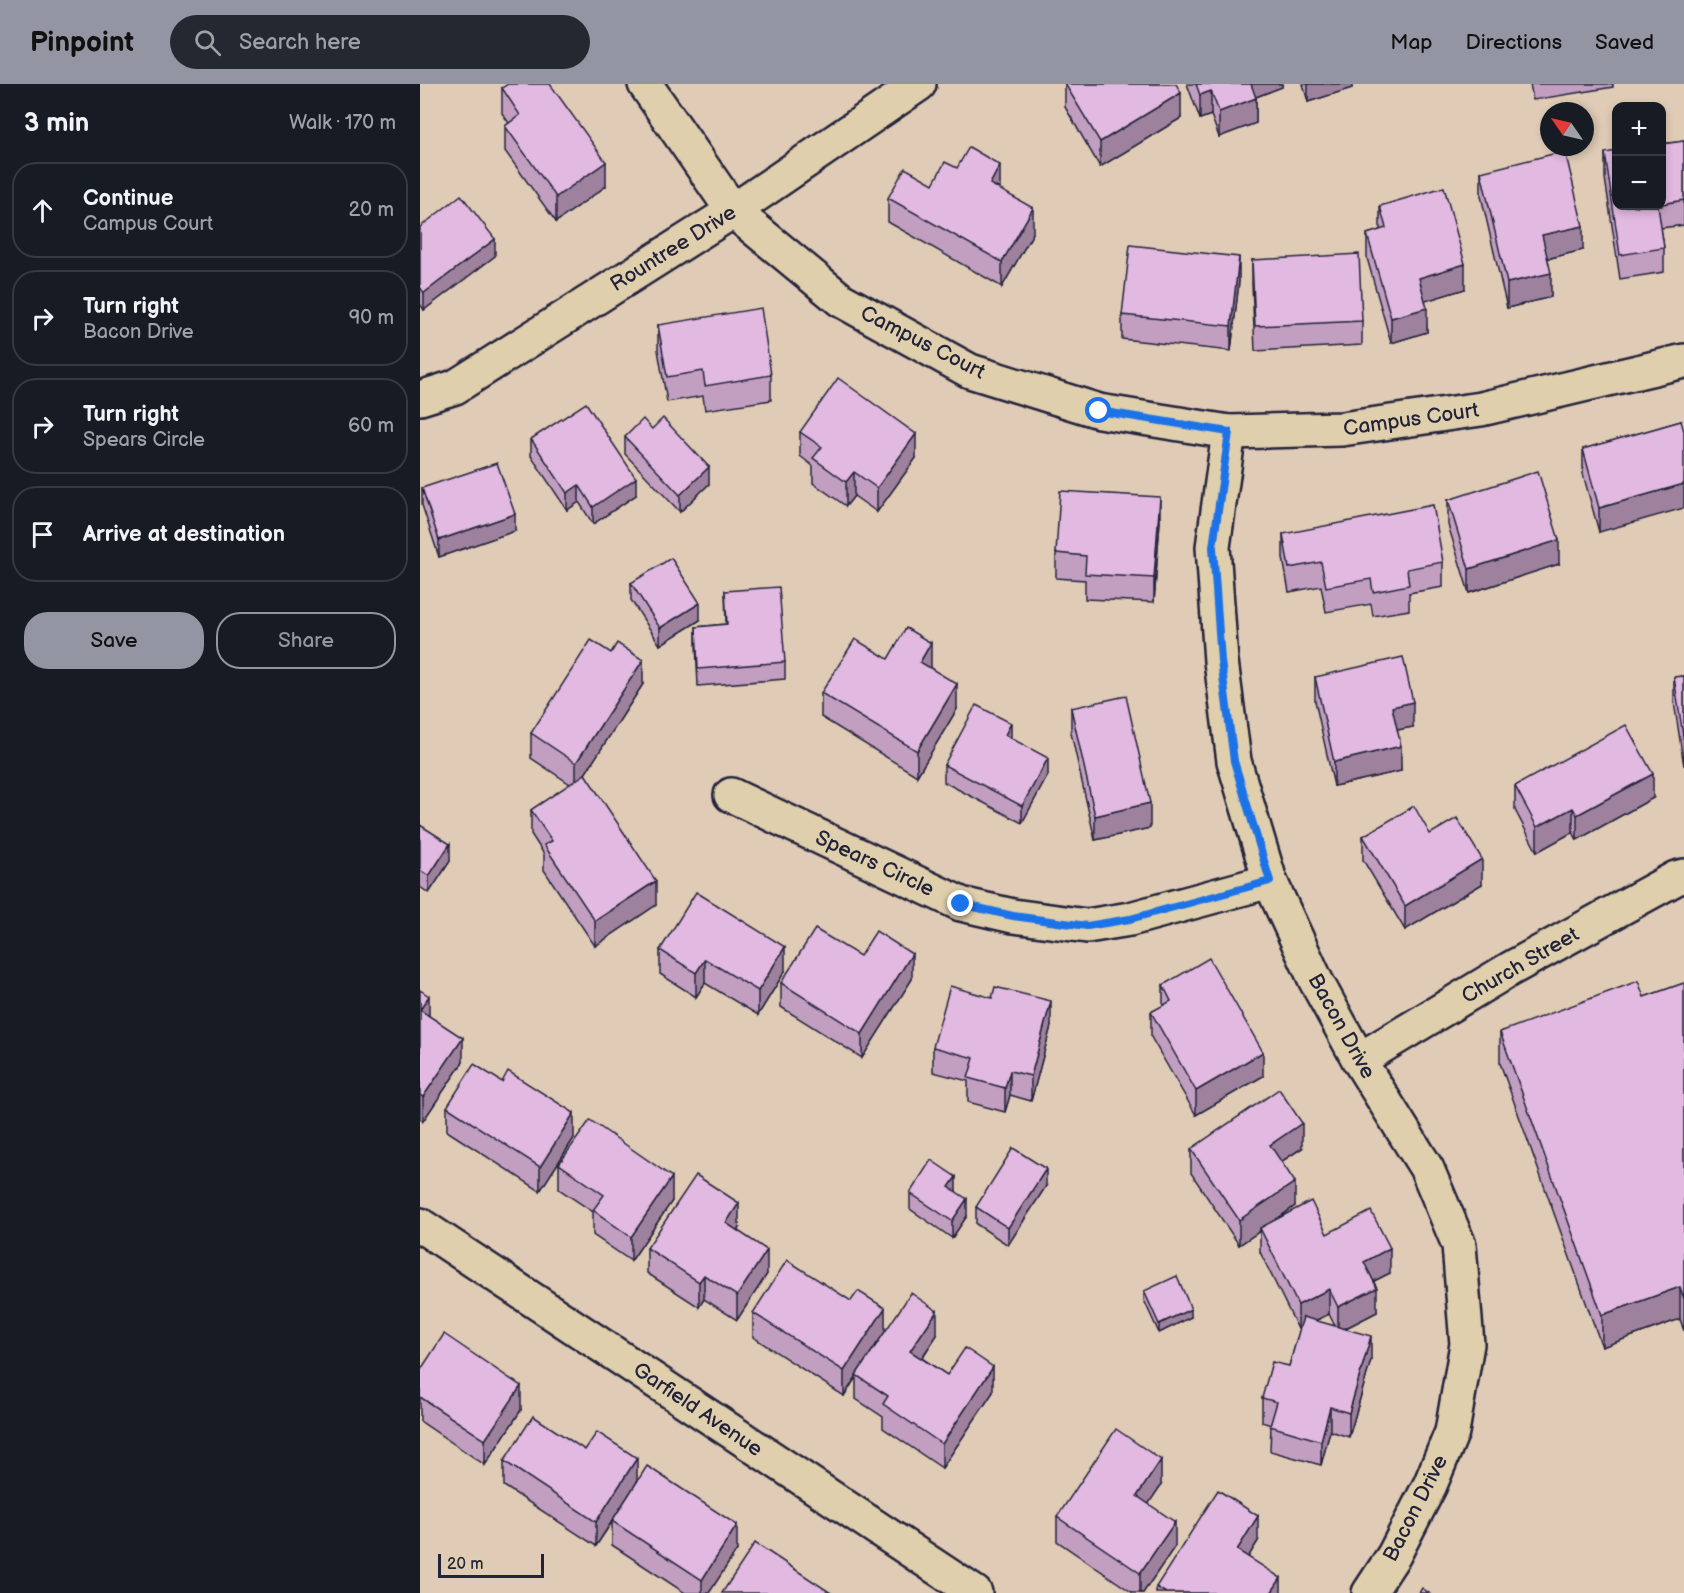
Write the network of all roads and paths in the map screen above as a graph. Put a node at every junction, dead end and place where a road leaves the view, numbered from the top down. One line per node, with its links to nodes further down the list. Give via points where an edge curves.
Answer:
1 (645, 84): 3 (street, Campus Court)
2 (919, 84): 3 (street, Rountree Drive)
3 (733, 211): 5 (street, Rountree Drive, via 455,387); 6 (street, Campus Court, via 842,300 970,371 1099,411)
4 (1684, 362): 6 (street, Campus Court, via 1481,410 1342,429)
5 (420, 398)
6 (1229, 432): 9 (street, Bacon Drive, via 1213,547 1221,661 1234,761)
7 (731, 795): 9 (street, Spears Circle, via 961,904 1013,916 1087,926 1130,919)
8 (1684, 876): 10 (street, Church Street, via 1510,969)
9 (1270, 881): 10 (street, Bacon Drive, via 1316,981)
10 (1359, 1060): 13 (street, Bacon Drive, via 1427,1169 1459,1245 1467,1344 1452,1432 1400,1545)
11 (420, 1225): 12 (street, Garfield Avenue)
12 (975, 1593)
13 (1369, 1593)

